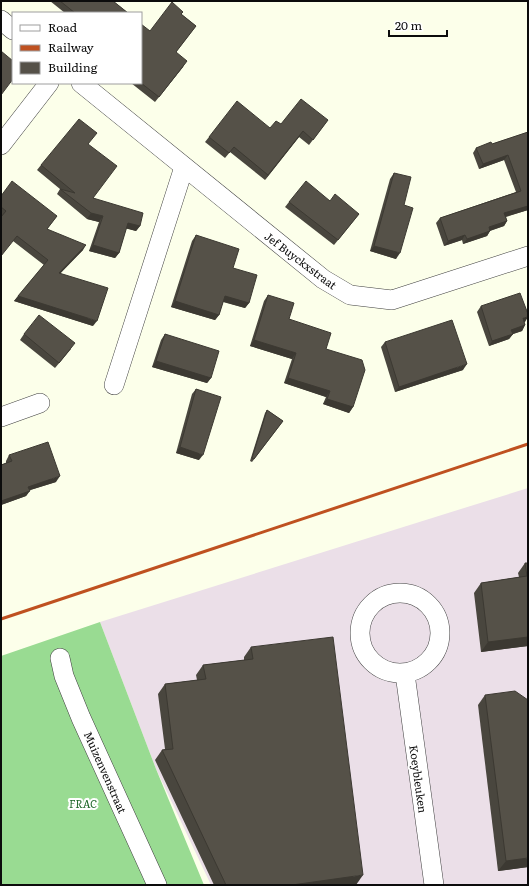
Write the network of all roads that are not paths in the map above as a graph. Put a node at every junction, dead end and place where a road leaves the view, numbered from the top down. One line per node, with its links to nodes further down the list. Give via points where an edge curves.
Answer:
1 (1, 20): 2 (street)
2 (12, 29)
3 (48, 84): 5 (street)
4 (82, 84): 6 (street, Jef Buyckxstraat)
5 (1, 145)
6 (184, 167): 7 (street, Jef Buyckxstraat, via 323,279 350,295 392,300); 8 (street)
7 (528, 256)
8 (114, 385)
9 (40, 404): 10 (street)
10 (1, 417)
11 (60, 658): 13 (street, Muizenvenstraat, via 64,676 81,718)
12 (405, 674): 12 (street, via 422,668 434,655 440,638 439,620 429,605 414,595 396,592 381,597 368,607 361,621 359,637 364,653 374,665 389,672); 14 (street, Koeybleuken)
13 (157, 885)
14 (434, 885)

